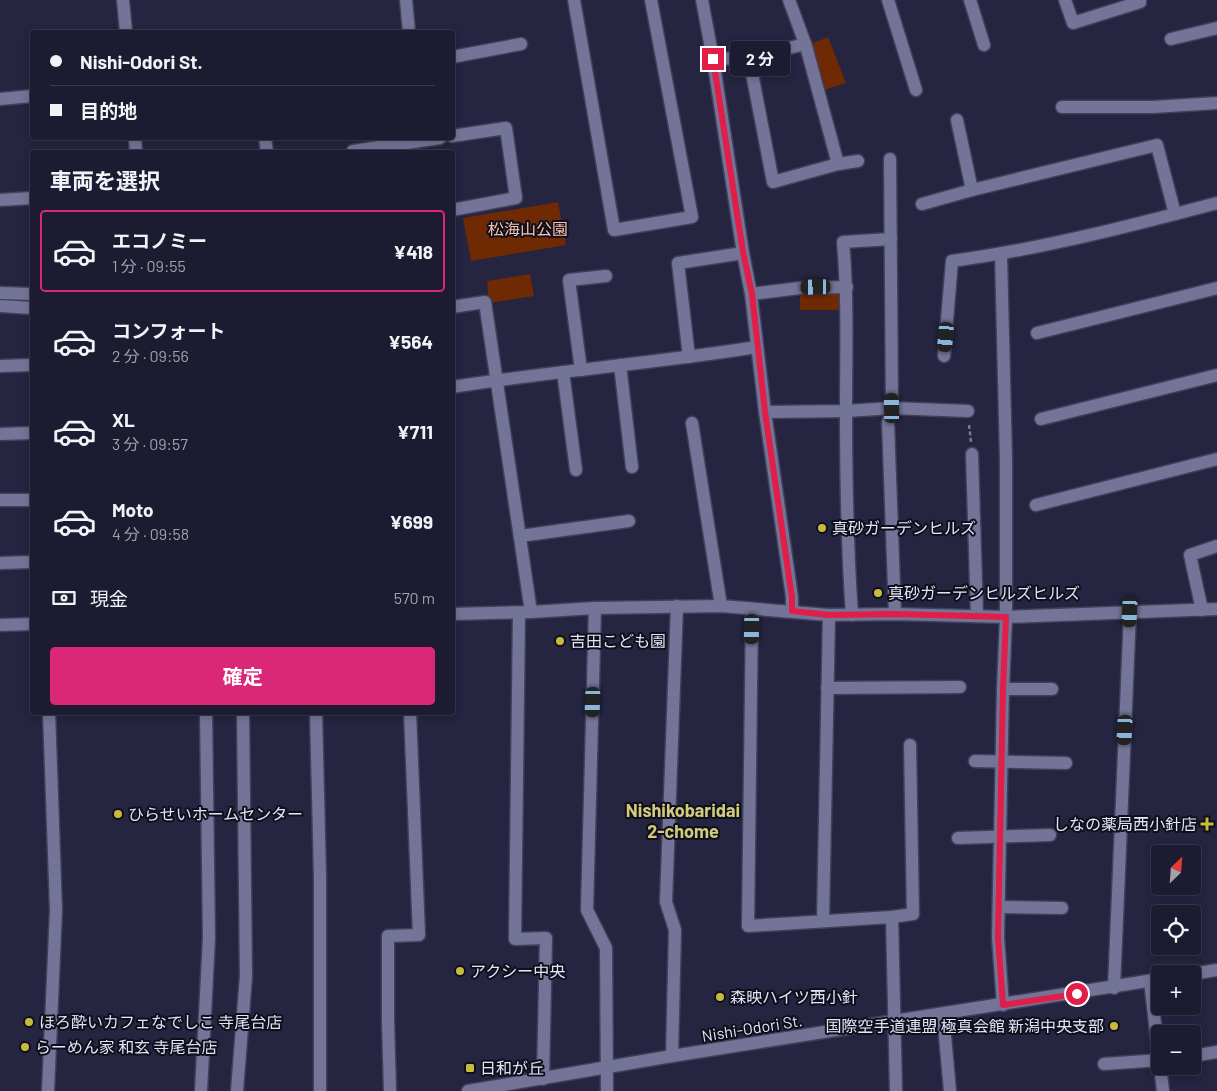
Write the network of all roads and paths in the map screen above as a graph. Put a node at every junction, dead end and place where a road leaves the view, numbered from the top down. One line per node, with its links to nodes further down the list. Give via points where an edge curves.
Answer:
1 (123, 0): 12 (street)
2 (406, 0): 13 (street)
3 (574, 0): 4 (street, via 614,230 692,218)
4 (651, 0)
5 (702, 0): 20 (street)
6 (789, 0): 16 (street)
7 (888, 0): 21 (street)
8 (970, 0): 17 (street)
9 (1065, 0): 10 (street, via 1073,23)
10 (1140, 0)
11 (1217, 28): 14 (street)
12 (126, 30)
13 (410, 30)
14 (1171, 39)
15 (521, 44): 18 (street)
16 (805, 44): 19 (street); 32 (street)
17 (984, 45)
18 (455, 56)
19 (749, 58): 20 (street); 32 (street, via 773,182)
20 (713, 59): 41 (street)
21 (916, 90)
22 (30, 96): 23 (street)
23 (0, 98)
24 (1217, 103): 25 (street)
25 (1062, 107)
26 (957, 120): 33 (street)
27 (455, 136): 38 (street, via 506,128 516,198)
28 (415, 140): 29 (street)
29 (359, 150)
30 (890, 159): 40 (street)
31 (858, 161): 32 (street)
32 (838, 164)
33 (972, 190): 37 (street); 39 (street, via 1157,145)
34 (30, 198): 35 (street)
35 (0, 200)
36 (1217, 202): 39 (street)
37 (922, 204)
38 (455, 209)
39 (1175, 214): 42 (street)
40 (891, 239): 44 (street, via 844,242); 64 (street)
41 (743, 252): 48 (street); 55 (street, via 678,263)
42 (1001, 254): 54 (street, via 952,261); 98 (street)
43 (606, 276): 59 (street, via 569,280)
44 (847, 287): 48 (street); 65 (street)
45 (1217, 288): 52 (street)
46 (0, 293): 47 (street)
47 (30, 294)
48 (752, 294): 53 (street)
49 (0, 306): 51 (street)
50 (455, 307): 62 (street, via 485,302)
51 (30, 308)
52 (1037, 333)
53 (757, 347): 55 (street); 67 (street)
54 (944, 356)
55 (689, 358): 57 (street)
56 (30, 364): 58 (street)
57 (620, 365): 59 (street); 74 (street)
58 (0, 366)
59 (581, 370): 60 (street)
60 (563, 372): 62 (street); 75 (street)
61 (1217, 375): 68 (street)
62 (496, 380): 63 (street); 80 (street)
63 (455, 387)
64 (892, 408): 65 (street); 66 (street); 94 (street, via 888,422)
65 (846, 411): 67 (street); 96 (street)
66 (968, 411): 72 (path)
67 (765, 412): 90 (street)
68 (1041, 419)
69 (692, 423): 85 (street)
70 (30, 433): 71 (street)
71 (0, 434)
72 (972, 454): 97 (street)
73 (1217, 459): 78 (street)
74 (632, 467)
75 (576, 470)
76 (0, 500): 77 (street)
77 (30, 500)
78 (1036, 505)
79 (628, 521): 80 (street)
80 (520, 536): 91 (street)
81 (1217, 546): 89 (street, via 1190,555)
82 (30, 562): 83 (street)
83 (0, 564)
84 (677, 606): 85 (street); 86 (street); 130 (street, via 666,902 675,930)
85 (721, 606): 87 (street)
86 (595, 608): 91 (street); 133 (street, via 587,910 606,948)
87 (752, 609): 90 (street); 120 (street, via 748,926)
88 (1217, 609): 89 (street)
89 (1202, 610): 92 (street)
90 (792, 611): 95 (street)
91 (525, 612): 93 (street); 135 (street, via 514,939 546,938)
92 (1130, 612): 98 (street); 124 (street)
93 (455, 614)
94 (895, 614): 96 (street); 97 (street)
95 (829, 615): 96 (street); 102 (street)
96 (852, 615)
97 (977, 616): 98 (street)
98 (1006, 617): 103 (street)
99 (30, 624): 100 (street)
100 (0, 625)
101 (960, 687): 102 (street)
102 (827, 688): 120 (street)
103 (1003, 689): 104 (street); 112 (street)
104 (1052, 689)
105 (49, 715): 136 (street, via 56,910)
106 (206, 715): 137 (street, via 209,938)
107 (243, 715): 138 (street, via 246,976)
108 (316, 715): 139 (street)
109 (410, 715): 140 (street, via 419,935 388,936)
110 (910, 745): 119 (street, via 913,914)
111 (975, 761): 112 (street)
112 (1001, 762): 113 (street); 115 (street)
113 (1066, 763)
114 (1050, 836): 115 (street)
115 (1000, 837): 116 (street); 117 (street)
116 (958, 838)
117 (999, 907): 118 (street); 125 (street)
118 (1062, 908)
119 (892, 917): 120 (street); 127 (street)
120 (823, 921)
121 (1217, 970): 122 (street)
122 (1201, 973)
123 (1151, 981): 124 (street, Nishi-Odori St.)
124 (1114, 988): 125 (street, Nishi-Odori St.)
125 (1003, 1005): 126 (street, Nishi-Odori St.)
126 (943, 1014): 127 (street, Nishi-Odori St.); 144 (street)
127 (894, 1022): 130 (street, Nishi-Odori St.); 143 (street)
128 (1217, 1052): 129 (street)
129 (1201, 1055)
130 (672, 1056): 133 (street, Nishi-Odori St.)
131 (1151, 1061): 132 (street)
132 (1104, 1064)
133 (606, 1067): 135 (street, Nishi-Odori St.); 142 (street)
134 (1161, 1075): 145 (street)
135 (543, 1079): 141 (street, Nishi-Odori St.)
136 (48, 1091)
137 (201, 1091)
138 (237, 1091)
139 (320, 1091)
140 (390, 1091)
141 (468, 1091)
142 (607, 1091)
143 (896, 1091)
144 (950, 1091)
145 (1163, 1091)

